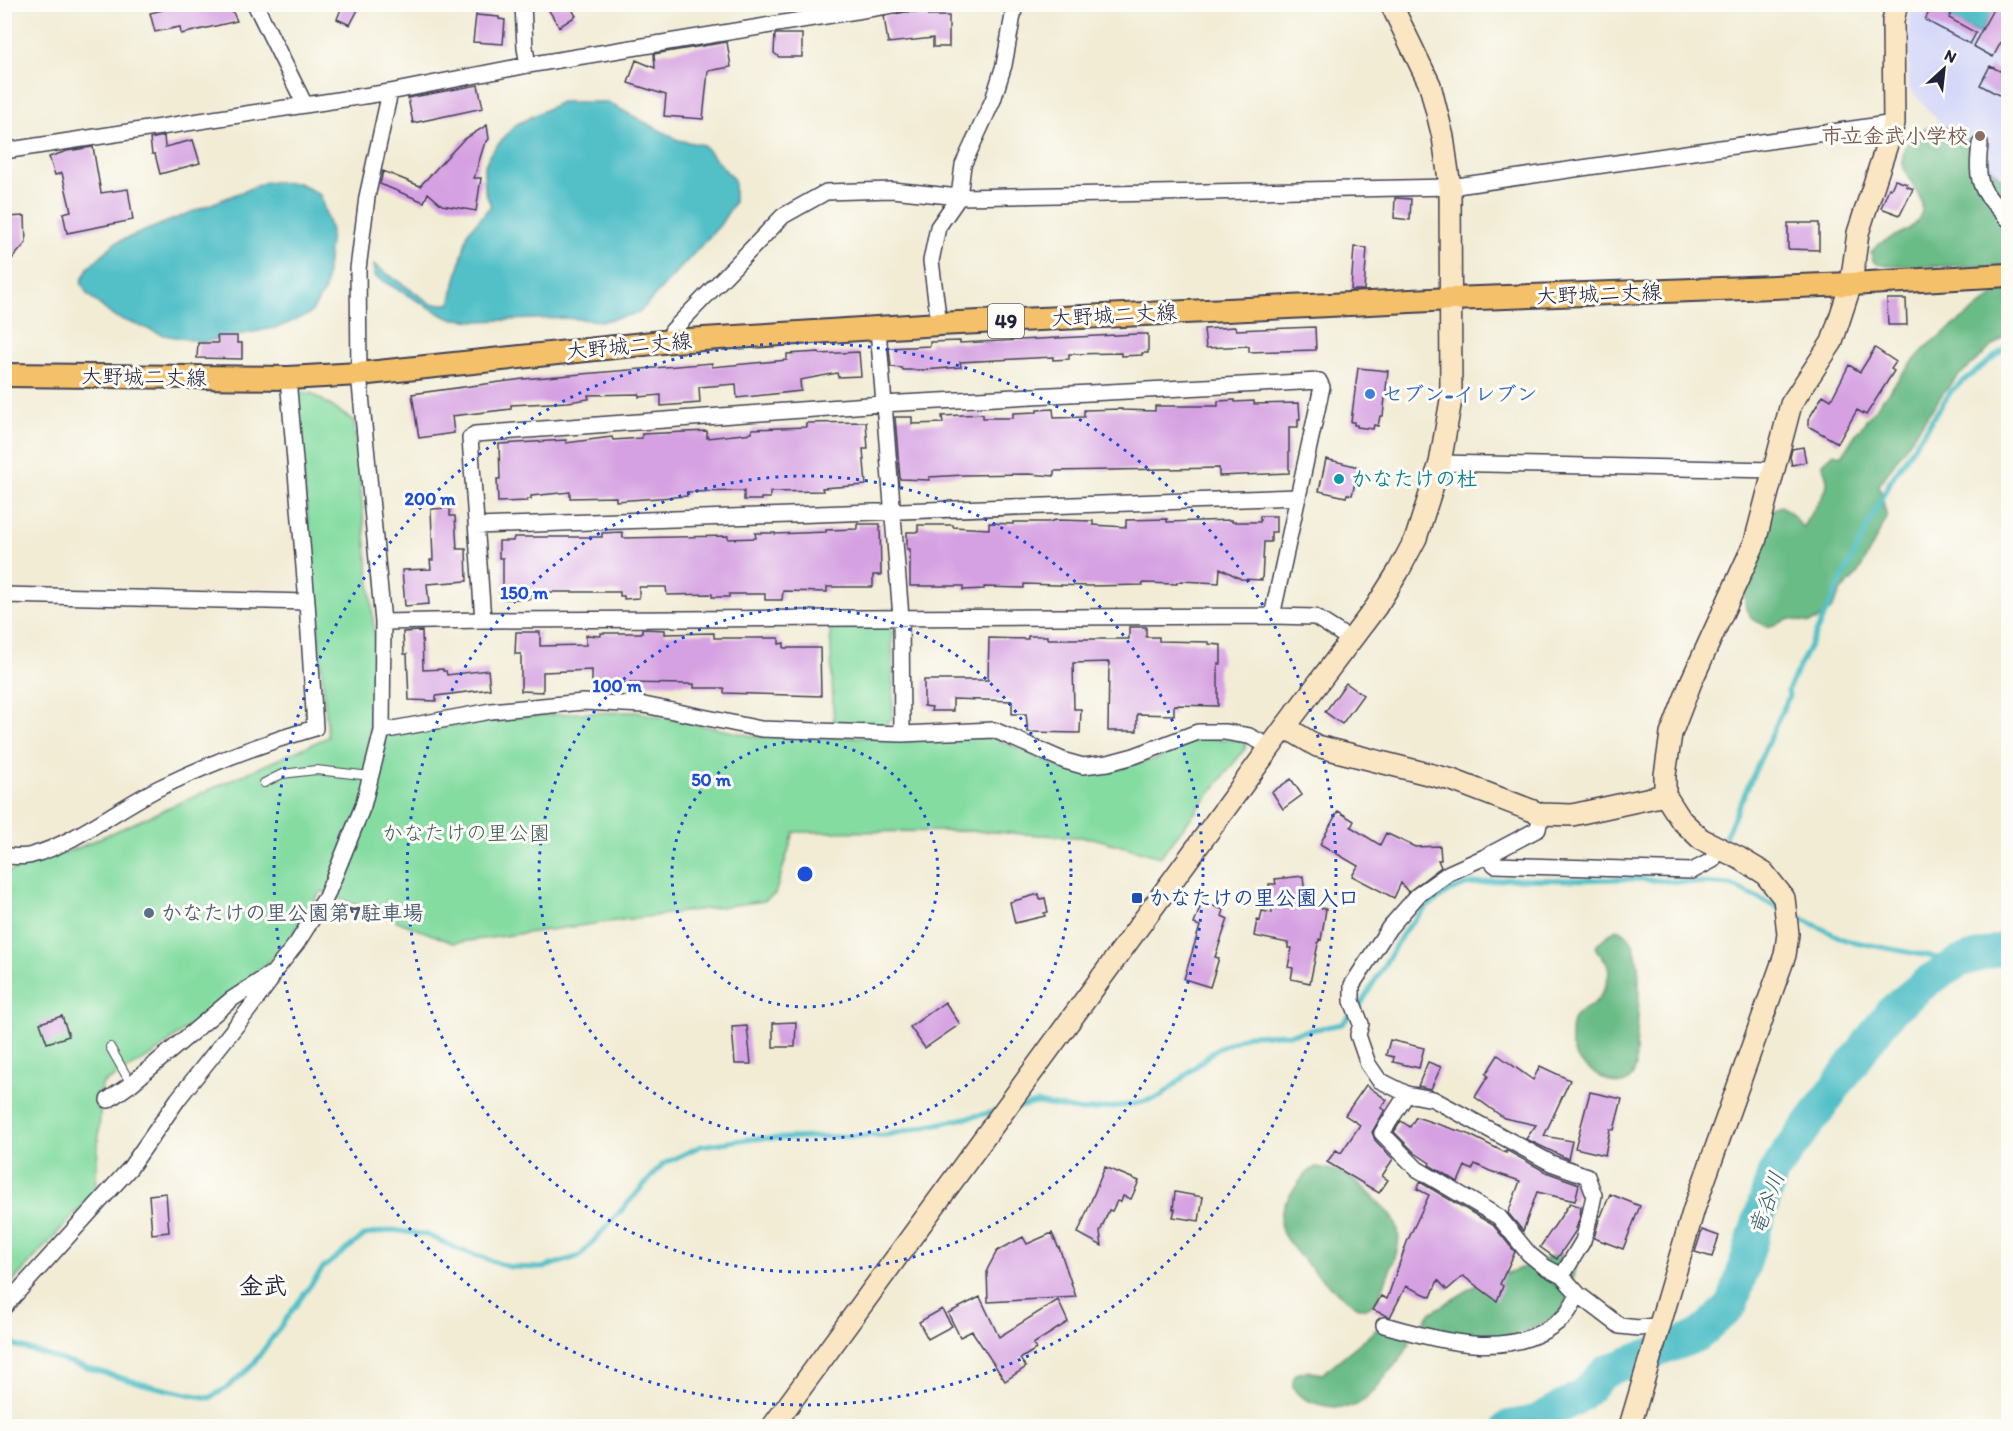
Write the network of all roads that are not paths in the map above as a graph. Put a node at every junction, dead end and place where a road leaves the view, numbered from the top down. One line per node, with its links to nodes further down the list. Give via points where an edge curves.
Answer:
1 (255, 4): 9 (street)
2 (523, 4): 7 (street)
3 (899, 4): 7 (street)
4 (1015, 4): 14 (street, via 1004,65 993,100 963,165)
5 (1391, 4): 13 (street, via 1430,86)
6 (1897, 4): 10 (street, via 1893,21)
7 (528, 65): 8 (street)
8 (390, 92): 9 (street); 22 (street, via 367,196 358,269)
9 (305, 105): 12 (street)
10 (1894, 123): 13 (street); 17 (street, via 1858,233)
11 (1980, 144): 15 (street, via 1977,170 1986,195)
12 (4, 151)
13 (1450, 187): 14 (street); 18 (street)
14 (959, 196): 19 (street, via 938,227 931,261); 21 (street, via 892,190 826,192 783,216 672,331)
15 (2008, 219)
16 (2008, 275): 17 (main road, 大野城二丈線 / 49)
17 (1851, 284): 18 (main road, 大野城二丈線 / 49); 27 (street, via 1832,342 1791,404)
18 (1450, 299): 19 (main road, 大野城二丈線 / 49); 26 (street, via 1451,400)
19 (939, 324): 20 (main road, 大野城二丈線 / 49)
20 (878, 329): 21 (main road, 大野城二丈線 / 49); 25 (street)
21 (672, 341): 22 (main road, 大野城二丈線 / 49)
22 (359, 374): 24 (main road, 大野城二丈線 / 49); 36 (street)
23 (4, 375): 24 (main road, 大野城二丈線 / 49)
24 (288, 378): 32 (street)
25 (882, 404): 28 (street, via 1319,381 1322,387); 29 (street); 30 (street, via 475,434 470,438)
26 (1440, 463): 27 (street); 37 (street, via 1416,538 1398,572)
27 (1773, 471): 44 (street, via 1755,542 1671,734)
28 (1297, 497): 29 (street); 33 (street)
29 (892, 510): 30 (street); 34 (street)
30 (477, 526): 35 (street)
31 (4, 595): 32 (street)
32 (307, 603): 47 (street, via 315,728 275,739 160,788 57,845 30,856)
33 (1272, 616): 34 (street); 37 (street, via 1315,617)
34 (901, 617): 35 (street); 40 (street)
35 (483, 620): 36 (street)
36 (383, 622): 39 (street)
37 (1351, 640): 38 (street)
38 (1285, 727): 41 (street); 45 (street, via 1317,746 1452,780)
39 (382, 731): 40 (street, via 491,711 583,702 644,705 761,729); 42 (street)
40 (902, 734): 41 (street, via 994,730 1083,766 1134,756 1198,732 1248,736)
41 (1271, 747): 59 (street)
42 (371, 776): 43 (lane, via 316,770 282,774); 49 (street, via 354,832 326,897)
43 (264, 783)
44 (1665, 795): 45 (street, via 1572,815); 46 (street, via 1681,820 1701,839)
45 (1541, 814): 48 (street, via 1538,829)
46 (1718, 848): 48 (street, via 1713,860 1692,871 1495,865); 58 (street, via 1764,873 1784,898 1788,934 1785,955 1694,1209)
47 (4, 856)
48 (1487, 856): 52 (street, via 1449,873 1418,895 1389,928 1352,985 1352,1001 1361,1024 1358,1035 1368,1064 1379,1080)
49 (274, 972): 51 (street, via 232,999); 56 (street, via 130,1168)
50 (110, 1047): 51 (lane)
51 (131, 1084): 53 (street)
52 (1407, 1094): 54 (street, via 1382,1133 1417,1169 1499,1217 1529,1254); 54 (street, via 1433,1099 1551,1162 1587,1176 1594,1195 1590,1219)
53 (108, 1100)
54 (1562, 1276): 55 (street)
55 (1580, 1296): 57 (street, via 1565,1316 1542,1332 1513,1342 1471,1345); 58 (street, via 1620,1326)
56 (4, 1307)
57 (1384, 1325)
58 (1659, 1329): 60 (street)
59 (773, 1426)
60 (1630, 1426)

